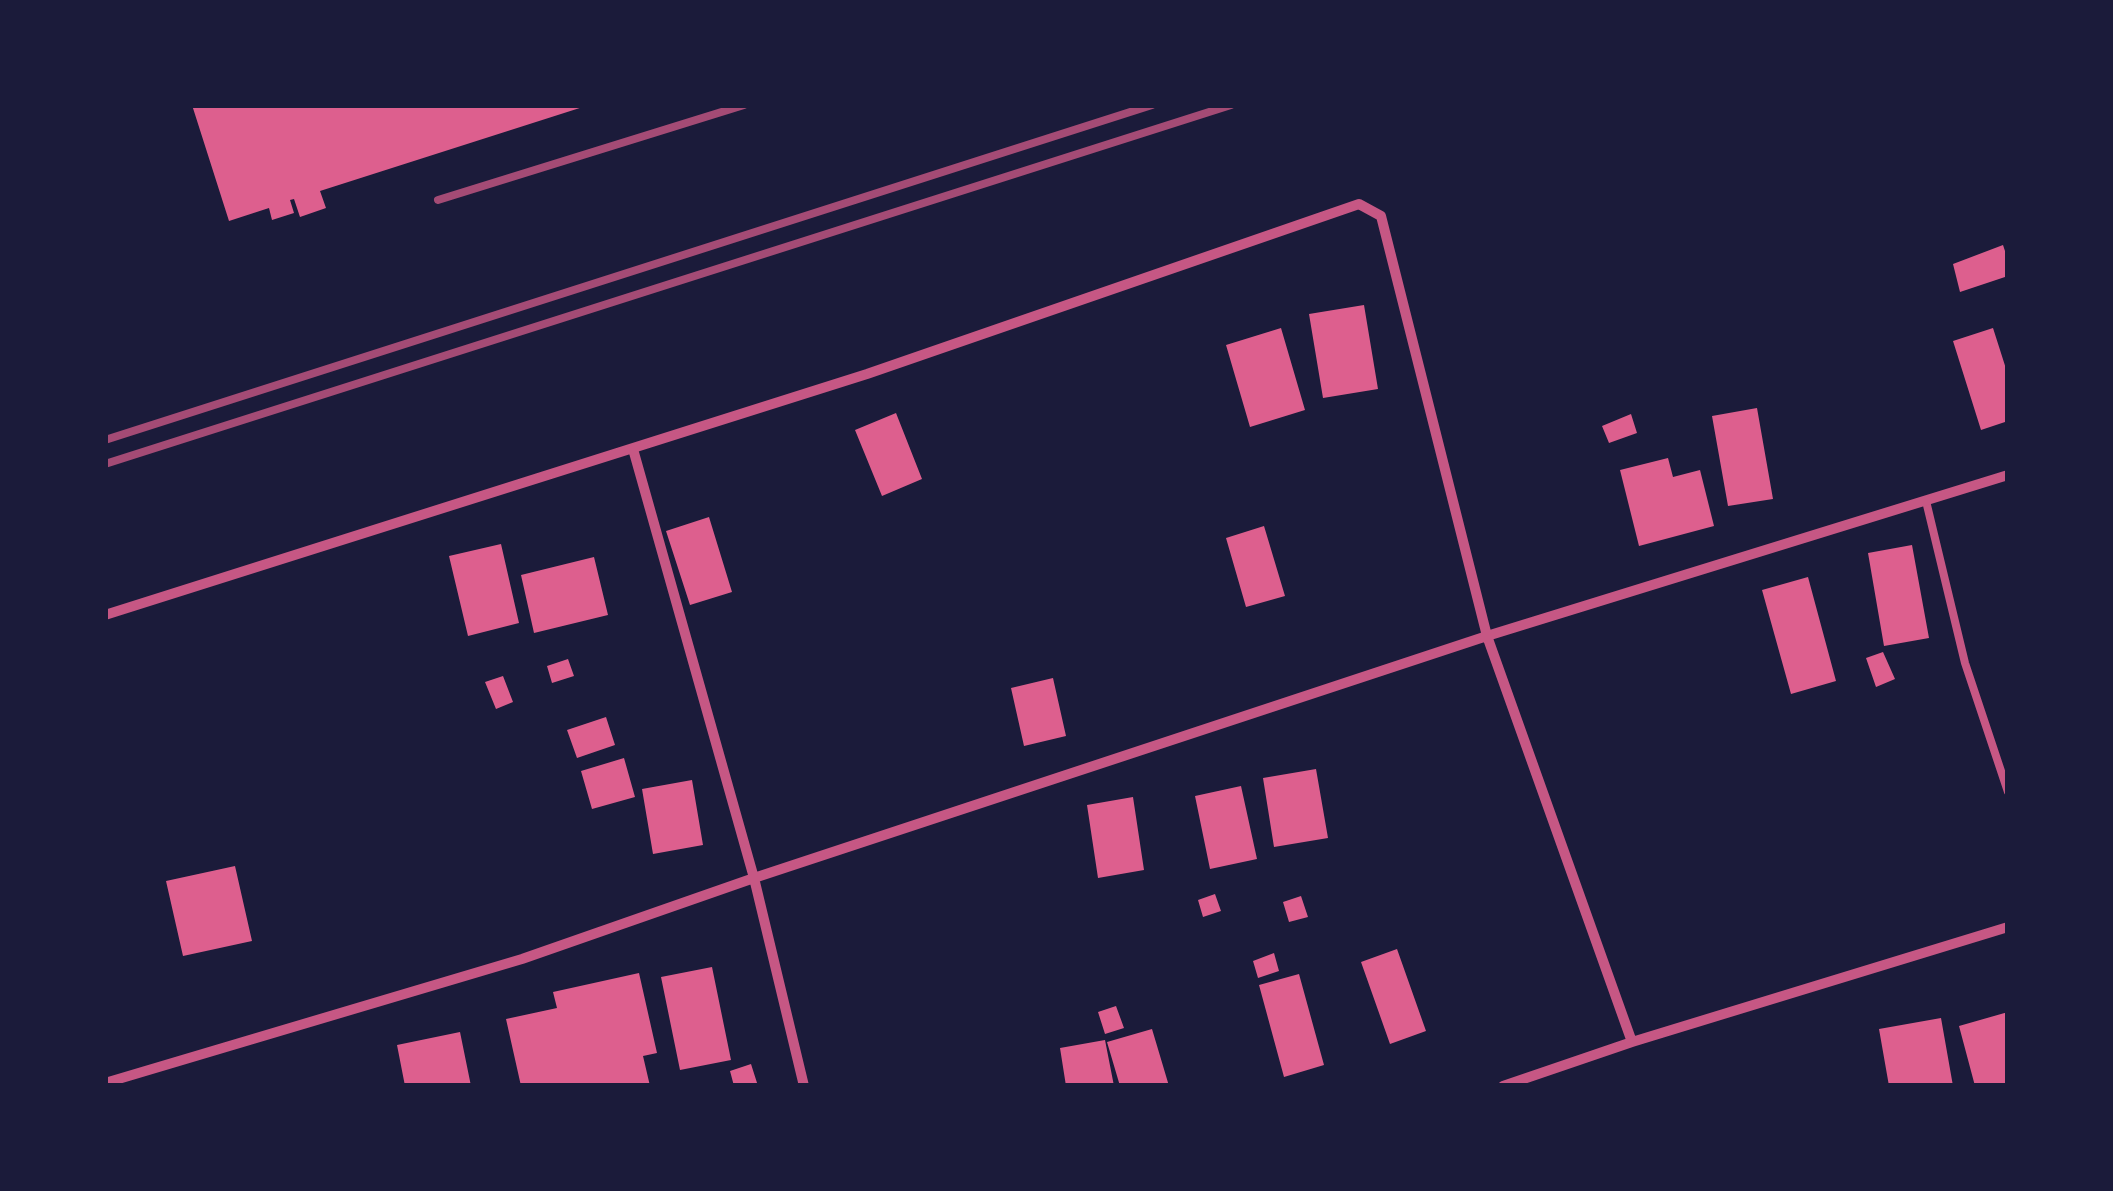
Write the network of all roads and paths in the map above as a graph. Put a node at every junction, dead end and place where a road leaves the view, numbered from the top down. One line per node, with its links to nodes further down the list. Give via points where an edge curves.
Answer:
1 (633, 450): 4 (street); 5 (street, via 1360,204 1381,216); 7 (street)
2 (2008, 476): 3 (street)
3 (1926, 501): 5 (street); 6 (lane, via 1965,663)
4 (105, 615)
5 (1488, 636): 7 (street); 9 (street)
6 (2008, 792)
7 (754, 878): 10 (street, via 522,959); 11 (street)
8 (2008, 926): 9 (street)
9 (1632, 1042): 12 (street)
10 (105, 1084)
11 (804, 1086)
12 (1503, 1086)

